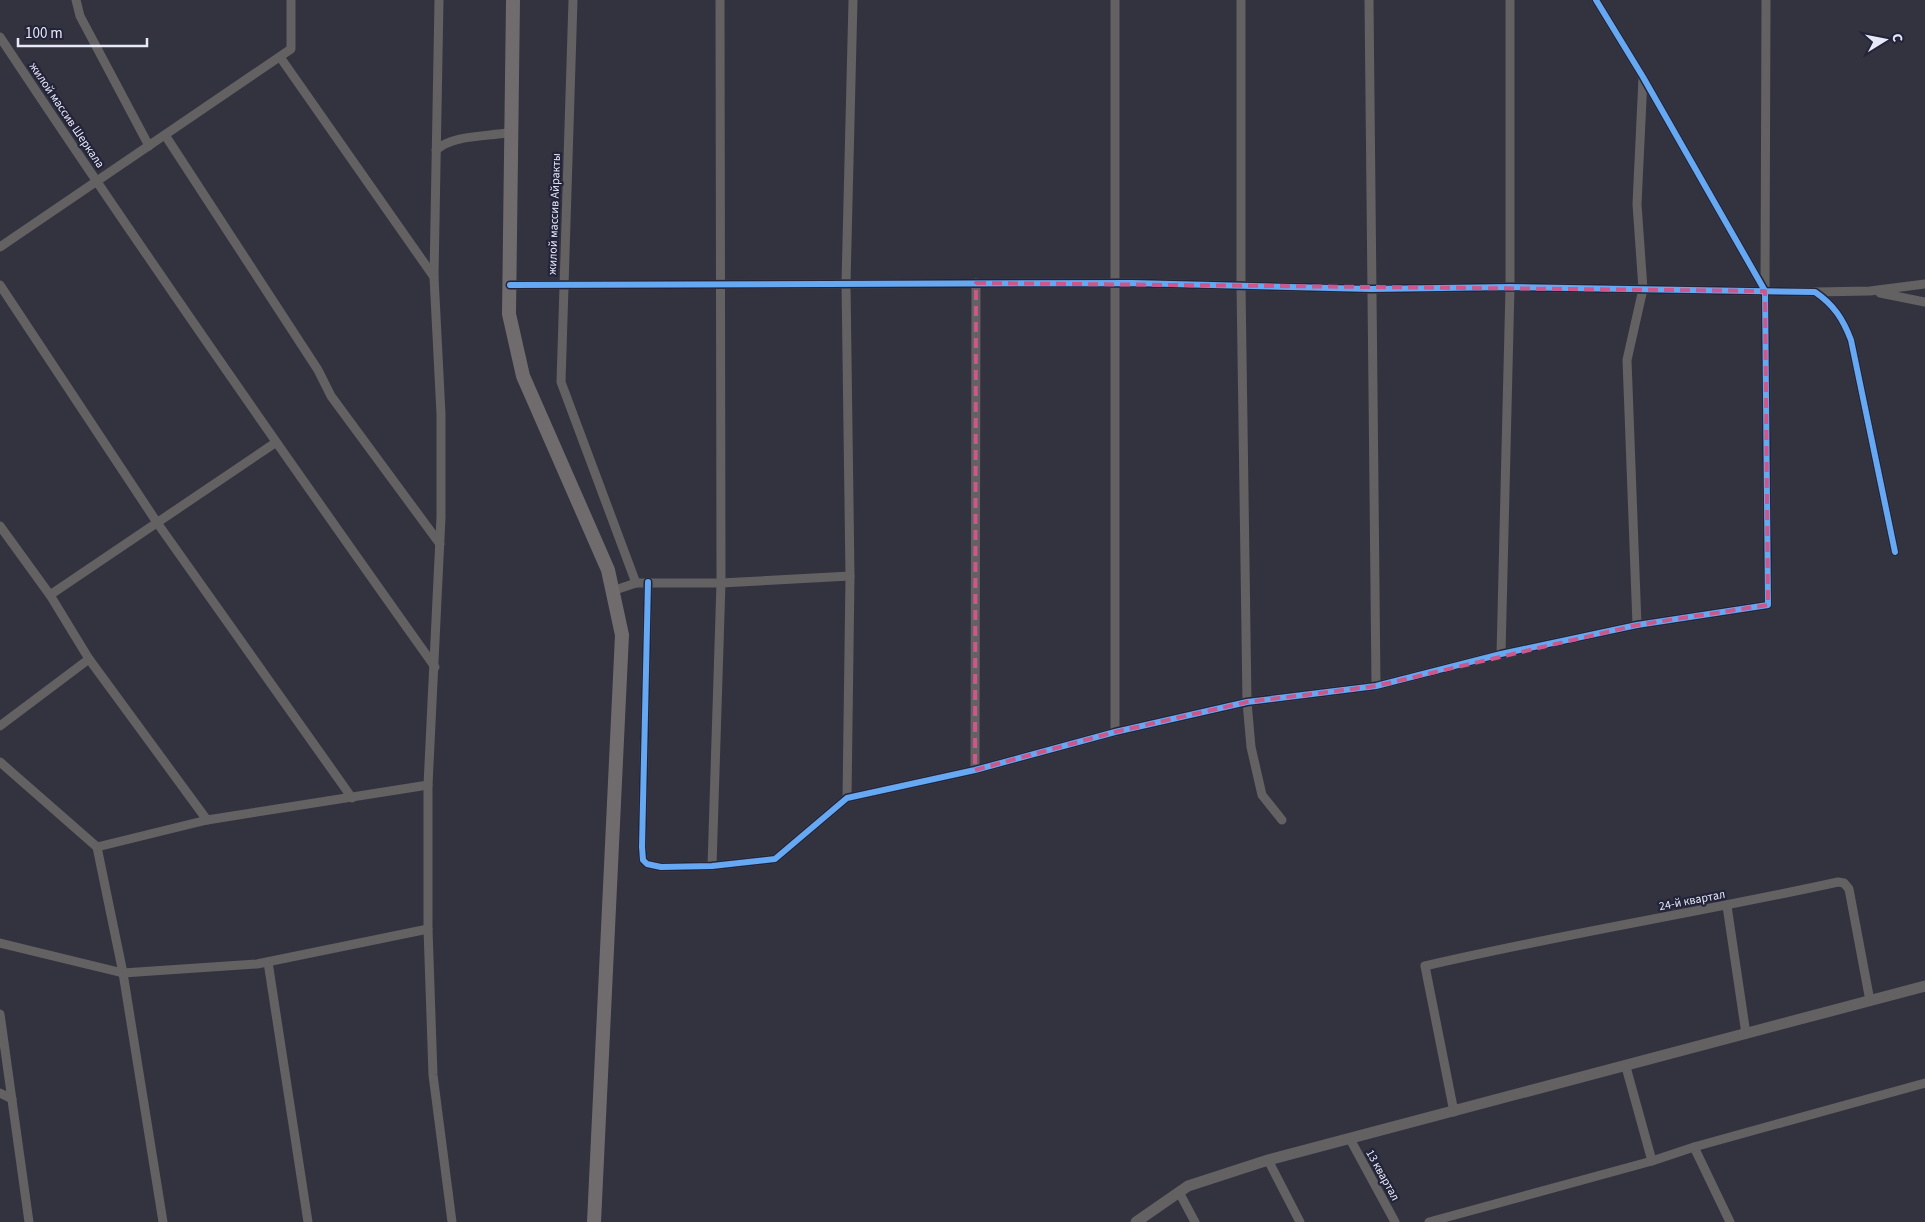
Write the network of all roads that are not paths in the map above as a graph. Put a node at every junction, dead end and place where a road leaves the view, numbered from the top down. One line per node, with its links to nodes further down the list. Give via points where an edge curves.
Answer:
1 (76, 0): 19 (street, via 80,16)
2 (291, 0): 15 (street, via 291,49)
3 (439, 0): 20 (street)
4 (513, 0): 17 (main road)
5 (573, 0): 32 (street, жилой массив Айракты)
6 (720, 0): 24 (street)
7 (852, 0): 25 (street)
8 (1115, 0): 27 (street)
9 (1241, 0): 28 (street)
10 (1369, 0): 34 (street)
11 (1510, 0): 33 (street)
12 (1596, 0): 16 (street)
13 (1766, 0): 36 (street)
14 (0, 37): 21 (street, жилой массив Шеркала)
15 (280, 57): 18 (street); 23 (street)
16 (1643, 77): 35 (street, via 1637,204); 36 (street)
17 (512, 132): 20 (street, via 455,140); 31 (main road)
18 (165, 135): 19 (street); 43 (street, via 318,370 331,396)
19 (149, 146): 21 (street)
20 (436, 150): 23 (street)
21 (96, 182): 22 (street); 40 (street, жилой массив Шеркала)
22 (0, 247)
23 (434, 277): 43 (street, via 441,414)
24 (720, 283): 25 (street); 32 (street); 47 (street)
25 (846, 283): 26 (street); 45 (street)
26 (976, 283): 27 (street); 60 (street)
27 (1116, 283): 28 (street); 58 (street)
28 (1241, 284): 34 (street); 56 (street)
29 (1925, 284): 37 (street)
30 (0, 285): 41 (street)
31 (510, 285): 32 (street); 49 (main road, via 509,314 523,376 608,570)
32 (564, 285): 48 (street, жилой массив Айракты, via 561,382)
33 (1510, 287): 34 (street); 35 (street); 52 (street)
34 (1371, 289): 55 (street)
35 (1643, 289): 36 (street); 51 (street, via 1627,360)
36 (1765, 291): 38 (street); 51 (street, via 1768,605)
37 (1870, 291): 38 (street); 39 (street)
38 (1815, 292): 44 (street, via 1830,302 1842,318 1851,340)
39 (1925, 302)
40 (275, 443): 41 (street); 54 (street, жилой массив Шеркала)
41 (158, 524): 50 (street); 62 (street)
42 (0, 526): 50 (street)
43 (440, 544): 54 (street)
44 (1896, 552)
45 (850, 576): 47 (street); 63 (street)
46 (648, 582): 47 (street); 48 (street); 67 (street, via 643,860 661,867)
47 (721, 582): 67 (street)
48 (636, 583): 49 (street)
49 (612, 591): 91 (main road, via 622,635)
50 (50, 594): 53 (street)
51 (1638, 625): 52 (street)
52 (1501, 654): 55 (street)
53 (89, 659): 57 (street); 64 (street)
54 (435, 667): 61 (street)
55 (1376, 686): 56 (street)
56 (1247, 702): 58 (street); 65 (street, via 1251,748 1262,795)
57 (0, 726)
58 (1115, 732): 60 (street)
59 (0, 762): 66 (street)
60 (975, 770): 63 (street)
61 (428, 784): 62 (street); 69 (street)
62 (352, 798): 64 (street)
63 (846, 798): 67 (street, via 775,859)
64 (208, 820): 66 (street)
65 (1282, 820)
66 (97, 847): 72 (street)
67 (712, 866)
68 (1727, 906): 74 (street, 24-й квартал, via 1844,883 1850,889); 76 (street); 81 (street, 24-й квартал, via 1425,966)
69 (428, 929): 71 (street); 90 (street, via 433,1075)
70 (0, 943): 72 (street)
71 (268, 962): 72 (street); 89 (street)
72 (123, 973): 88 (street)
73 (1925, 986): 74 (street)
74 (1870, 1000): 76 (street)
75 (0, 1014): 80 (street)
76 (1746, 1034): 77 (street)
77 (1626, 1067): 81 (street); 85 (street)
78 (1925, 1083): 83 (street)
79 (0, 1093): 80 (street)
80 (12, 1098): 87 (street)
81 (1454, 1112): 82 (street)
82 (1350, 1139): 84 (street); 95 (street, 13 квартал)
83 (1694, 1147): 85 (street); 97 (street)
84 (1268, 1160): 86 (street, via 1188,1186); 94 (street)
85 (1652, 1161): 96 (street)
86 (1179, 1192): 92 (street); 93 (street)
87 (29, 1222)
88 (164, 1222)
89 (308, 1222)
90 (452, 1222)
91 (594, 1222)
92 (1136, 1222)
93 (1195, 1222)
94 (1300, 1222)
95 (1395, 1222)
96 (1429, 1222)
97 (1730, 1222)

